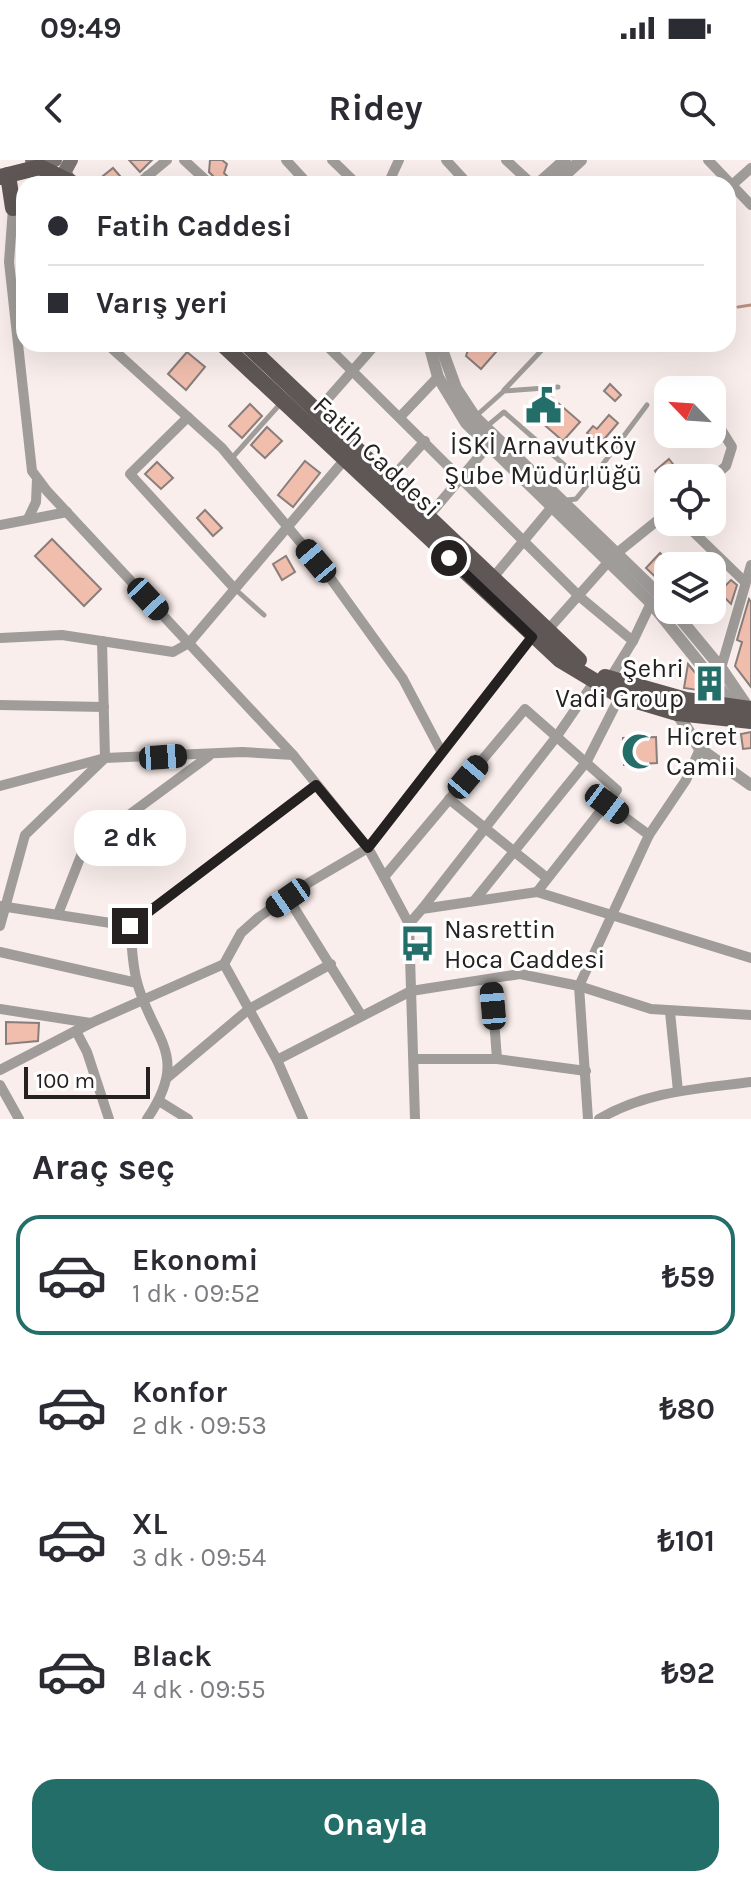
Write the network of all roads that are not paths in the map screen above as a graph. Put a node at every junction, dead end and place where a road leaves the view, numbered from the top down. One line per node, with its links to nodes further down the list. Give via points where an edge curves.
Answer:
1 (55, 160): 10 (main road)
2 (167, 160): 14 (street)
3 (184, 160): 15 (street)
4 (286, 160): 16 (street)
5 (332, 160): 17 (street)
6 (446, 160): 18 (street)
7 (506, 160): 19 (street)
8 (708, 160): 21 (street)
9 (569, 162): 20 (street)
10 (36, 164): 12 (main road); 13 (main road)
11 (751, 168): 22 (street)
12 (8, 171): 25 (main road)
13 (59, 176)
14 (147, 176)
15 (201, 176)
16 (301, 176)
17 (349, 176)
18 (461, 176)
19 (525, 176)
20 (547, 176)
21 (723, 176)
22 (736, 181)
23 (736, 189): 24 (street)
24 (751, 205)
25 (12, 209): 26 (street)
26 (5, 265): 27 (street)
27 (12, 282): 28 (street); 29 (street)
28 (16, 285)
29 (16, 328)
30 (18, 352): 59 (street, via 25,432)
31 (116, 352): 48 (street)
32 (231, 352): 44 (main road, Fatih Caddesi)
33 (256, 352): 46 (main road, Fatih Caddesi)
34 (333, 352): 39 (street)
35 (368, 352): 39 (street)
36 (431, 352): 40 (street)
37 (443, 352): 50 (street, via 456,388)
38 (540, 352): 42 (lane)
39 (351, 369): 46 (street); 49 (street)
40 (438, 377): 49 (street); 51 (street, via 448,398)
41 (558, 387): 42 (lane)
42 (504, 391): 43 (lane)
43 (496, 399): 47 (lane); 50 (lane)
44 (283, 401): 55 (main road, Fatih Caddesi); 56 (lane)
45 (647, 405): 62 (lane, via 576,499)
46 (317, 411): 61 (main road, Fatih Caddesi)
47 (504, 412): 51 (lane); 58 (lane)
48 (188, 417): 56 (street); 75 (street, via 130,474)
49 (400, 417): 53 (street)
50 (475, 417): 51 (street)
51 (481, 431): 54 (street); 62 (street)
52 (726, 437): 57 (street, via 732,447)
53 (425, 441): 60 (street); 61 (street)
54 (487, 447): 60 (street); 62 (street)
55 (346, 458): 68 (street); 81 (main road, Fatih Caddesi)
56 (231, 459): 68 (street)
57 (726, 466)
58 (569, 469)
59 (37, 479): 63 (street); 65 (street, via 36,502)
60 (463, 479): 64 (street); 70 (street)
61 (389, 481): 64 (main road, Fatih Caddesi)
62 (555, 502): 70 (street); 71 (street)
63 (67, 512): 65 (street); 85 (street)
64 (427, 518): 73 (main road, Fatih Caddesi)
65 (28, 519): 67 (street)
66 (654, 523): 71 (street)
67 (0, 525)
68 (286, 525): 75 (street); 95 (street, via 403,679)
69 (697, 536): 74 (street)
70 (524, 540): 73 (street); 77 (street)
71 (614, 556): 76 (street); 77 (street); 78 (street)
72 (751, 565): 74 (street)
73 (491, 580): 81 (main road, Fatih Caddesi)
74 (745, 582): 86 (street)
75 (234, 588): 79 (lane); 85 (street)
76 (654, 591)
77 (580, 597): 81 (street); 84 (street)
78 (651, 603): 84 (street); 92 (street)
79 (264, 615)
80 (685, 624): 86 (street)
81 (539, 634): 87 (main road, Fatih Caddesi); 95 (street)
82 (0, 638): 83 (street, via 62,635)
83 (102, 641): 85 (street, via 173,652); 90 (street)
84 (633, 641): 87 (street)
85 (189, 643): 97 (street)
86 (721, 668): 92 (street)
87 (601, 681): 88 (main road, Fatih Caddesi); 92 (main road, Fatih Caddesi); 93 (street)
88 (620, 696): 91 (main road, Fatih Caddesi); 99 (street)
89 (0, 705): 90 (street)
90 (104, 707): 98 (street)
91 (677, 713): 92 (main road, Fatih Caddesi); 94 (street)
92 (747, 714)
93 (557, 736): 99 (street); 103 (street, via 525,709); 105 (street)
94 (700, 749): 100 (street); 106 (street)
95 (441, 751): 107 (street)
96 (211, 754): 97 (street); 98 (street); 116 (street, via 84,848)
97 (293, 755): 101 (street)
98 (105, 758): 102 (street); 114 (street, via 25,835)
99 (587, 761): 104 (street, via 617,790); 108 (street)
100 (749, 782)
101 (316, 785): 107 (street); 120 (street)
102 (0, 786)
103 (449, 799): 105 (street); 109 (street)
104 (607, 804): 106 (street); 110 (street)
105 (485, 828): 108 (street); 115 (street)
106 (649, 835): 117 (street)
107 (368, 848): 109 (street); 112 (street)
108 (514, 852): 110 (street); 113 (street)
109 (384, 877): 118 (street)
110 (547, 878): 111 (street)
111 (537, 892): 113 (street); 117 (street)
112 (288, 898): 123 (street, via 241,933); 124 (street)
113 (474, 901): 115 (street)
114 (2, 906): 116 (street); 119 (street)
115 (422, 909): 118 (street)
116 (58, 914): 120 (street)
117 (610, 916): 122 (street); 127 (street)
118 (409, 924): 128 (street)
119 (0, 926)
120 (130, 926): 126 (street)
121 (0, 952): 126 (street)
122 (751, 958)
123 (224, 964): 129 (street); 131 (street)
124 (331, 964): 131 (street); 133 (street)
125 (491, 979): 127 (street, via 520,974); 128 (street); 138 (street)
126 (137, 983): 129 (street)
127 (579, 986): 132 (street); 141 (street)
128 (411, 991): 133 (street); 137 (street)
129 (145, 998): 135 (street); 142 (street, via 163,1040)
130 (0, 1009): 135 (street)
131 (249, 1009): 139 (street); 142 (street)
132 (670, 1012): 134 (street); 145 (street)
133 (361, 1015): 139 (street)
134 (751, 1015)
135 (91, 1023): 136 (street)
136 (76, 1031): 140 (street); 149 (street)
137 (414, 1059): 138 (street); 153 (street)
138 (497, 1059): 141 (street)
139 (277, 1060): 152 (street)
140 (0, 1070)
141 (586, 1071): 154 (street)
142 (167, 1078): 146 (street)
143 (751, 1082): 145 (street)
144 (0, 1085): 147 (street)
145 (678, 1091): 155 (street, via 624,1104)
146 (159, 1101): 150 (street); 151 (street)
147 (5, 1103): 148 (street)
148 (19, 1119)
149 (109, 1119)
150 (147, 1119)
151 (188, 1119)
152 (303, 1119)
153 (415, 1119)
154 (588, 1119)
155 (599, 1119)

